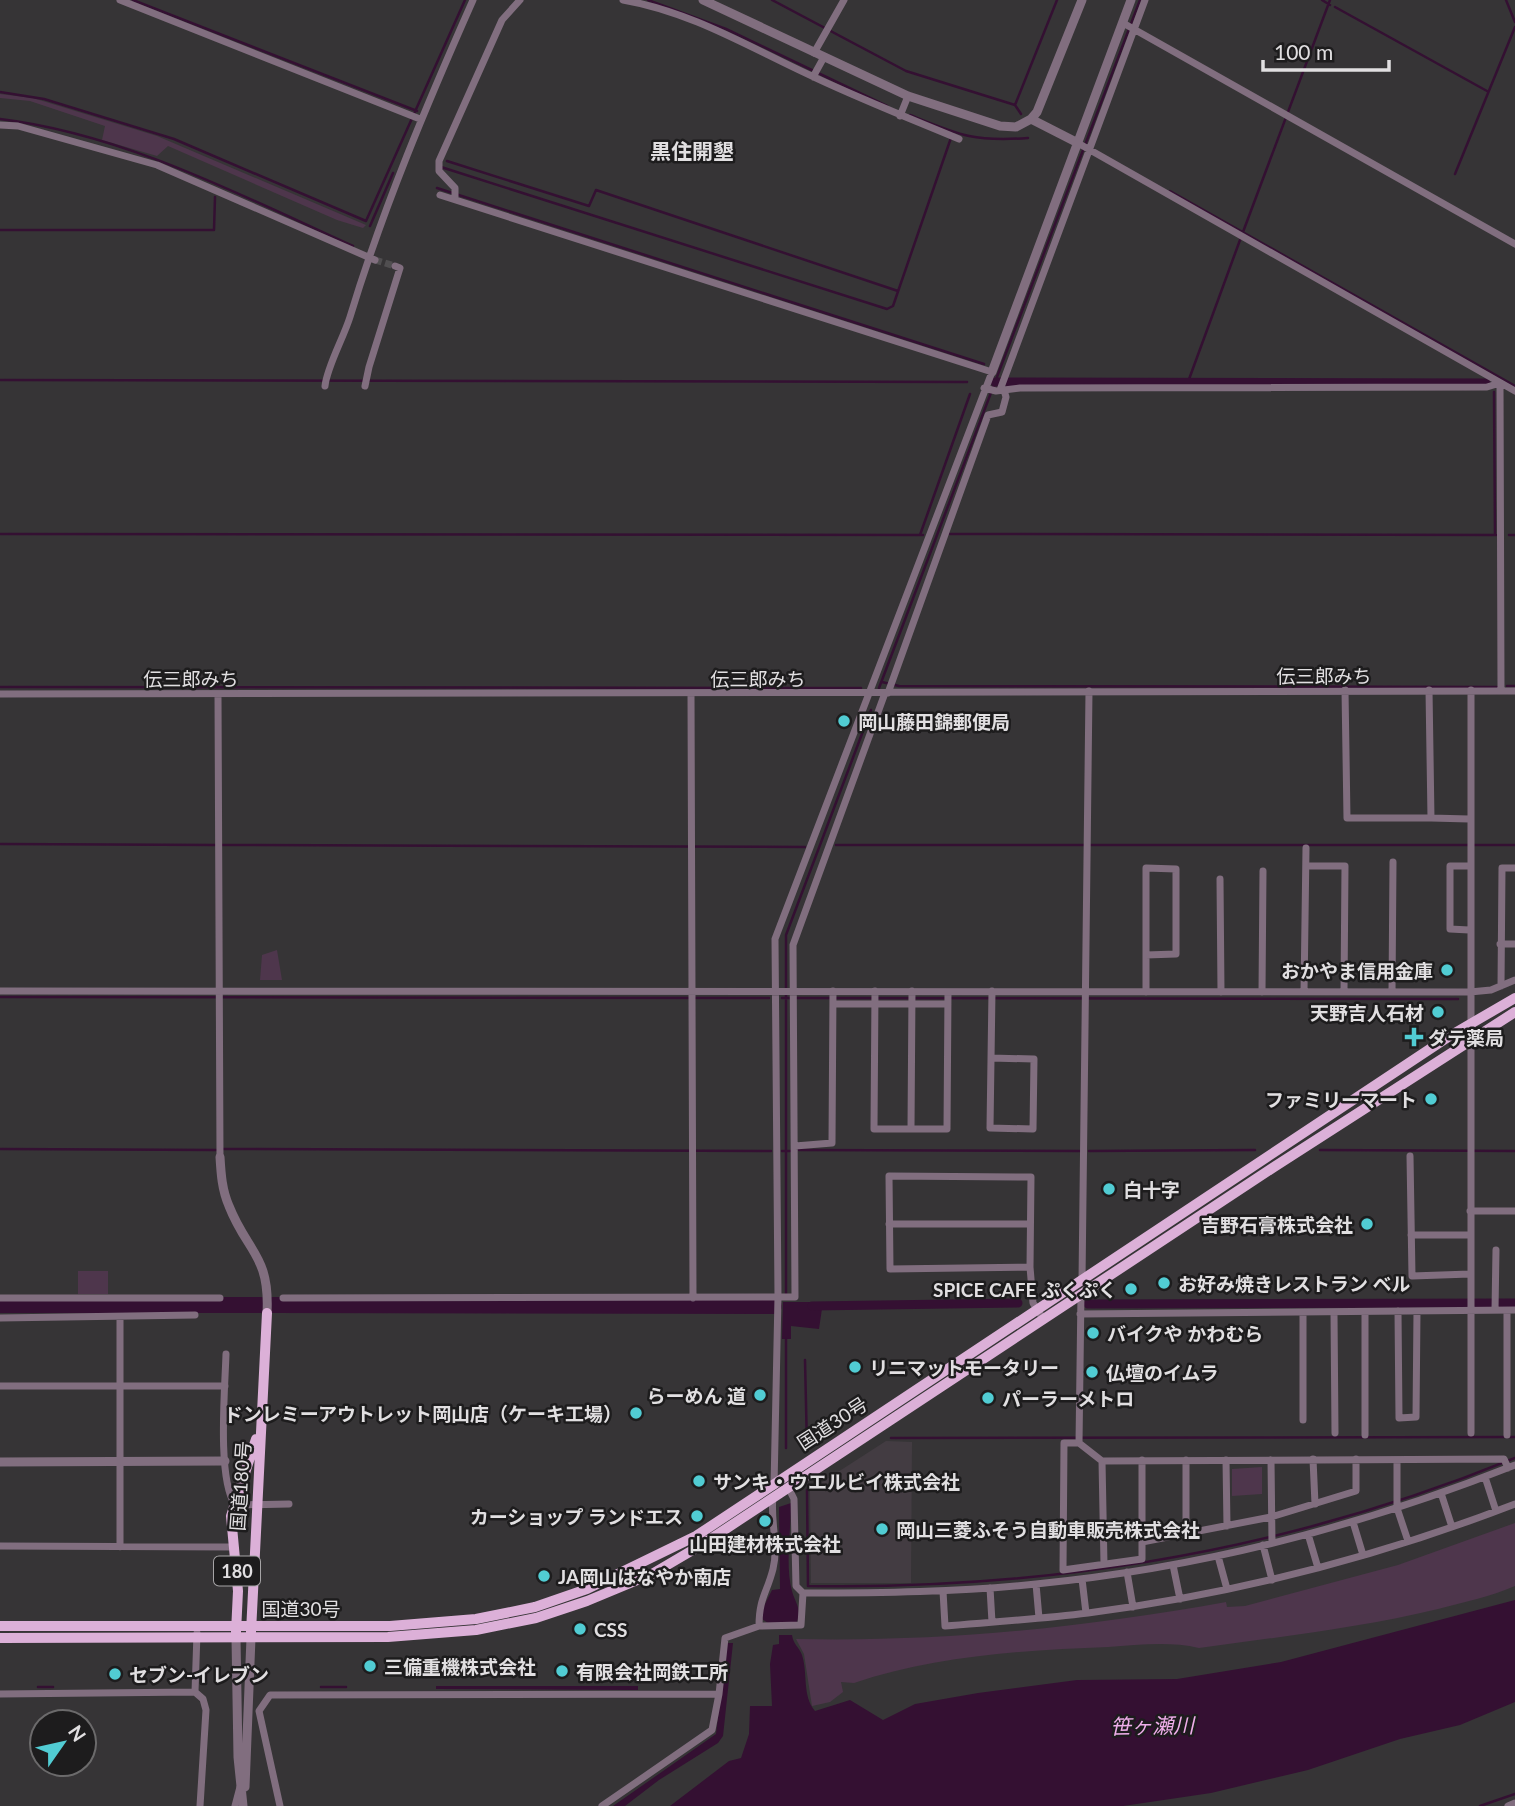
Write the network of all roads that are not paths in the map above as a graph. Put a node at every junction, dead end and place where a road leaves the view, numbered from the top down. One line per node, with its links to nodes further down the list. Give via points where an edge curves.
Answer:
1 (120, 0): 17 (street)
2 (473, 0): 17 (street)
3 (520, 0): 23 (street, via 502,20 439,161 439,171)
4 (623, 0): 10 (street)
5 (703, 0): 12 (street)
6 (844, 0): 12 (street)
7 (1082, 0): 18 (street)
8 (1131, 0): 11 (street)
9 (1145, 0): 11 (street)
10 (658, 3): 14 (street)
11 (1130, 28): 21 (street); 21 (street); 24 (street)
12 (814, 53): 13 (street)
13 (824, 57): 14 (street); 15 (street)
14 (815, 74): 16 (street)
15 (908, 96): 16 (street); 18 (street, via 1000,126 1016,127)
16 (901, 113): 20 (street)
17 (416, 117): 25 (street)
18 (1031, 119): 21 (street)
19 (0, 125): 25 (street, via 157,165)
20 (954, 137)
21 (1083, 146): 27 (street); 28 (street); 31 (street)
22 (440, 195): 23 (street)
23 (456, 196): 27 (street)
24 (1515, 244)
25 (371, 259): 29 (street)
26 (395, 267): 30 (street, via 400,268)
27 (992, 372): 31 (street)
28 (1500, 383): 31 (street, via 1487,387); 32 (street); 38 (street)
29 (325, 386)
30 (365, 386)
31 (997, 387): 33 (street); 33 (street, via 1006,397 1002,412 988,415)
32 (1515, 391)
33 (933, 543): 34 (street); 44 (street)
34 (888, 688): 39 (street, 伝三郎みち); 44 (street, 伝三郎みち); 71 (street, via 796,934)
35 (1345, 690): 36 (street, 伝三郎みち); 39 (street, 伝三郎みち); 45 (street, via 1347,818)
36 (1429, 690): 37 (street, 伝三郎みち); 45 (street)
37 (1471, 690): 38 (street, 伝三郎みち); 46 (street)
38 (1501, 690): 40 (street, 伝三郎みち)
39 (1088, 691): 73 (street)
40 (1515, 691)
41 (0, 694): 42 (street, 伝三郎みち)
42 (218, 694): 43 (street, 伝三郎みち); 69 (street)
43 (691, 694): 44 (street, 伝三郎みち); 70 (street)
44 (868, 694): 61 (street, via 777,933)
45 (1430, 818): 46 (street)
46 (1469, 819): 50 (street)
47 (1306, 848): 49 (street)
48 (1393, 862): 67 (street)
49 (1306, 866): 65 (street); 66 (street, via 1345,866)
50 (1469, 866): 54 (street); 54 (street, via 1450,866 1450,929)
51 (1515, 868): 55 (street, via 1502,868)
52 (1263, 870): 64 (street)
53 (1220, 879): 63 (street)
54 (1469, 930): 68 (street)
55 (1500, 944): 56 (street); 59 (street)
56 (1515, 944)
57 (1146, 955): 57 (street, via 1176,954 1177,869 1146,868); 62 (street)
58 (1515, 980): 59 (street)
59 (1501, 986): 68 (street)
60 (0, 991): 69 (street)
61 (779, 991): 70 (street); 71 (street); 98 (street)
62 (1146, 992): 63 (street); 73 (street)
63 (1221, 992): 64 (street)
64 (1262, 992): 65 (street)
65 (1304, 992): 66 (street)
66 (1344, 992): 67 (street)
67 (1392, 992): 68 (street)
68 (1470, 992): 80 (street)
69 (218, 995): 70 (street); 86 (street)
70 (692, 995): 104 (street)
71 (793, 995): 74 (street); 84 (street)
72 (992, 996): 73 (street); 77 (street); 82 (street)
73 (1085, 996): 96 (street)
74 (833, 998): 75 (street); 75 (street); 84 (street, via 832,1143)
75 (875, 998): 76 (street); 76 (street); 83 (street, via 874,1129)
76 (912, 998): 77 (street); 77 (street); 83 (street)
77 (948, 998): 83 (street, via 947,1129)
78 (1515, 998): 80 (highway, 国道30号)
79 (1515, 1012): 81 (highway, 国道30号)
80 (1471, 1023): 81 (street); 96 (highway, 国道30号)
81 (1471, 1039): 87 (street); 99 (highway, 国道30号)
82 (991, 1058): 82 (street, via 990,1128 1033,1129 1034,1059)
83 (911, 1129)
84 (795, 1146): 97 (street)
85 (1410, 1156): 91 (street)
86 (220, 1157): 114 (street, via 228,1205 262,1264)
87 (1470, 1211): 88 (street); 92 (street)
88 (1515, 1211)
89 (889, 1224): 90 (street); 90 (street, via 889,1176 1031,1177); 94 (street, via 890,1269)
90 (1030, 1224): 94 (street)
91 (1411, 1235): 92 (street); 95 (street, via 1412,1276)
92 (1470, 1235): 95 (street)
93 (1496, 1250): 106 (street)
94 (1030, 1267): 107 (street)
95 (1470, 1274): 105 (street)
96 (1082, 1278): 99 (street); 107 (highway, 国道30号)
97 (794, 1281): 98 (street); 100 (street, via 793,1297)
98 (780, 1285): 100 (street)
99 (1081, 1296): 115 (street); 119 (highway, 国道30号)
100 (780, 1297): 104 (street); 144 (street)
101 (0, 1298): 102 (street)
102 (220, 1298)
103 (284, 1298): 104 (street)
104 (693, 1298)
105 (1470, 1305): 106 (street); 110 (street); 127 (street)
106 (1495, 1305): 108 (street)
107 (1037, 1309): 119 (street); 144 (highway, 国道30号)
108 (1511, 1310): 129 (street)
109 (1398, 1311): 110 (street); 110 (street, via 1399,1418 1416,1417); 113 (street)
110 (1417, 1311)
111 (1303, 1312): 112 (street); 115 (street); 125 (street)
112 (1334, 1312): 113 (street); 126 (street)
113 (1365, 1312): 128 (street)
114 (267, 1313): 124 (highway, 国道180号)
115 (1080, 1314): 130 (street)
116 (195, 1315): 117 (street)
117 (120, 1317): 118 (street); 123 (street)
118 (0, 1318)
119 (1044, 1320): 144 (highway, 国道30号)
120 (226, 1354): 122 (street)
121 (0, 1386): 123 (street)
122 (225, 1386): 123 (street); 137 (street)
123 (119, 1387): 141 (street)
124 (261, 1420): 147 (highway, 国道180号 / 180); 152 (highway, 国道180号 / 180)
125 (1303, 1420)
126 (1335, 1433)
127 (1471, 1433)
128 (1365, 1435)
129 (1507, 1435)
130 (1079, 1439): 138 (street); 168 (street, via 1064,1443 1063,1570)
131 (1356, 1459): 136 (street); 139 (street); 149 (street, via 1356,1492)
132 (1142, 1460): 133 (street); 138 (street); 162 (street)
133 (1186, 1460): 134 (street); 158 (street)
134 (1226, 1460): 135 (street); 156 (street)
135 (1271, 1460): 136 (street); 154 (street)
136 (1313, 1460): 149 (street)
137 (225, 1461): 141 (street); 152 (street, via 227,1489)
138 (1102, 1461): 168 (street)
139 (1397, 1461): 143 (street); 150 (street)
140 (0, 1462): 141 (street)
141 (120, 1462): 164 (street)
142 (1509, 1464): 143 (street); 143 (street)
143 (1489, 1469): 145 (street); 153 (street)
144 (781, 1483): 146 (highway, 国道30号); 178 (street, via 794,1499 796,1586); 186 (highway, 国道30号, via 666,1553 613,1579 535,1606 423,1625)
145 (1441, 1493): 150 (street); 157 (street)
146 (773, 1498): 184 (street, via 773,1569 759,1608); 192 (highway, 国道30号, via 652,1574 536,1618 443,1634)
147 (257, 1504): 148 (street); 152 (street); 186 (highway, 国道180号 / 180)
148 (289, 1504)
149 (1315, 1504): 154 (street)
150 (1397, 1504): 155 (street); 161 (street)
151 (1515, 1504): 153 (street)
152 (234, 1505): 165 (highway, 国道180号 / 180)
153 (1496, 1511): 157 (street)
154 (1271, 1517): 156 (street); 160 (street)
155 (1353, 1522): 159 (street); 166 (street)
156 (1227, 1526): 158 (street)
157 (1452, 1527): 161 (street)
158 (1186, 1534): 162 (street)
159 (1308, 1534): 160 (street); 170 (street)
160 (1269, 1541): 167 (street); 173 (street)
161 (1408, 1541): 166 (street)
162 (1142, 1542): 168 (street, via 1142,1559)
163 (0, 1546): 164 (street)
164 (120, 1547): 165 (street)
165 (234, 1547): 188 (highway, 国道180号 / 180)
166 (1363, 1555): 170 (street)
167 (1219, 1556): 169 (street); 176 (street)
168 (1104, 1564)
169 (1173, 1564): 171 (street); 179 (street)
170 (1318, 1568): 173 (street)
171 (1128, 1572): 172 (street); 180 (street)
172 (1082, 1579): 174 (street); 181 (street)
173 (1272, 1580): 176 (street)
174 (1036, 1584): 175 (street); 182 (street)
175 (990, 1588): 177 (street); 183 (street)
176 (1227, 1589): 179 (street)
177 (943, 1591): 178 (street); 183 (street, via 945,1626)
178 (803, 1593): 184 (street, via 802,1621 797,1626)
179 (1180, 1599): 180 (street)
180 (1133, 1607): 181 (street)
181 (1086, 1614): 182 (street)
182 (1039, 1618): 183 (street)
183 (992, 1622)
184 (759, 1623): 193 (street, via 725,1638)
185 (197, 1625): 187 (highway, 国道30号); 188 (highway, 国道30号); 190 (street)
186 (251, 1625): 188 (highway, 国道30号); 192 (highway, 国道180号 / 180)
187 (0, 1626)
188 (236, 1626): 191 (highway, 国道180号 / 180)
189 (0, 1637): 190 (highway, 国道30号)
190 (197, 1638): 191 (highway, 国道30号); 194 (street)
191 (236, 1638): 192 (highway, 国道30号); 196 (street)
192 (251, 1638): 200 (street)
193 (719, 1690): 201 (street, via 270,1695 259,1711); 202 (street, via 712,1731)
194 (195, 1692): 195 (street); 198 (street, via 206,1710)
195 (0, 1694)
196 (240, 1787): 199 (street); 200 (street)
197 (1515, 1803): 203 (street)
198 (200, 1806)
199 (235, 1806)
200 (245, 1806)
201 (280, 1806)
202 (602, 1806)
203 (1508, 1806)

